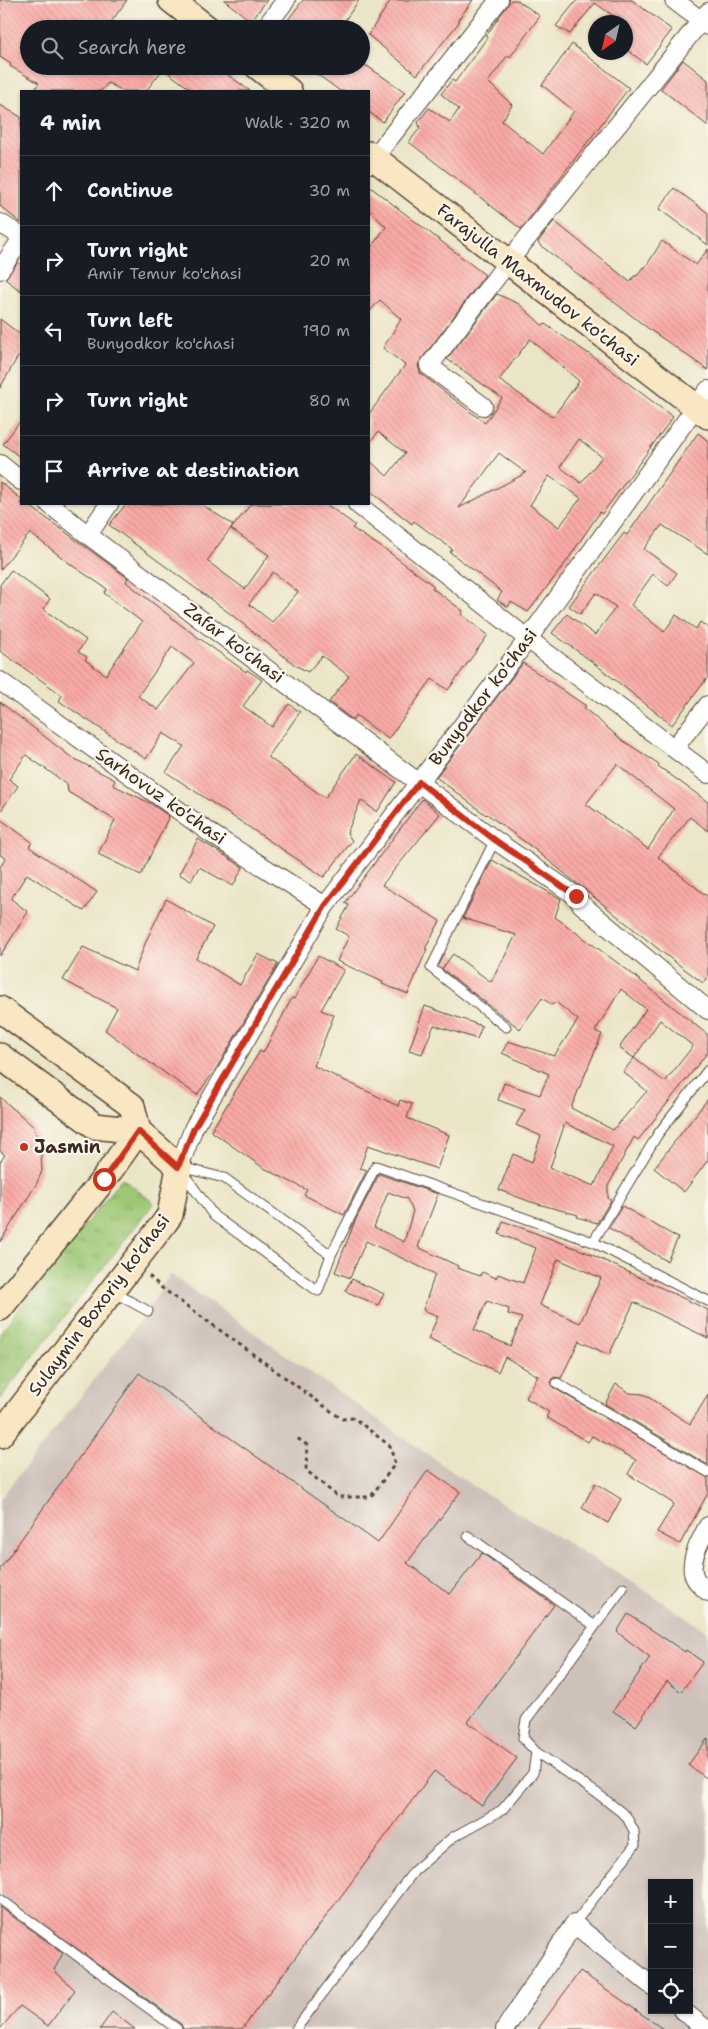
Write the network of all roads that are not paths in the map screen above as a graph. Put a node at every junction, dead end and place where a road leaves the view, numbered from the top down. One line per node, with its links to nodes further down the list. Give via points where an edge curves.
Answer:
1 (170, 0): 5 (main road)
2 (286, 0): 6 (street)
3 (499, 0): 10 (street)
4 (674, 0): 7 (street)
5 (196, 20)
6 (271, 20)
7 (706, 20): 14 (street)
8 (269, 75): 9 (main road)
9 (288, 90)
10 (370, 158): 14 (main road, Farajulla Maxmudov ko'chasi)
11 (0, 222): 12 (street)
12 (20, 237)
13 (20, 240): 15 (street)
14 (508, 262): 16 (main road, Farajulla Maxmudov ko'chasi); 17 (street, via 429,366)
15 (0, 270)
16 (704, 404): 24 (street, Bunyodkor ko'chasi)
17 (484, 406)
18 (0, 464): 19 (street)
19 (20, 480)
20 (50, 505): 23 (street, Zafar ko'chasi)
21 (108, 505): 23 (street)
22 (358, 505): 24 (street)
23 (88, 535): 29 (street, Zafar ko'chasi)
24 (528, 638): 27 (street); 29 (street, Bunyodkor ko'chasi)
25 (0, 681): 31 (street, Sarhovuz ko'chasi, via 210,833)
26 (708, 705): 27 (street)
27 (675, 747): 28 (street)
28 (708, 774)
29 (419, 782): 30 (street, Zafar ko'chasi); 31 (street, Bunyodkor ko'chasi)
30 (495, 840): 33 (street, Zafar ko'chasi, via 576,896 581,904); 34 (lane, via 431,968)
31 (325, 906): 38 (street, Bunyodkor ko'chasi, via 194,1128)
32 (0, 1009): 37 (main road, via 132,1106)
33 (708, 1010)
34 (506, 1028)
35 (0, 1056): 37 (main road, via 95,1126)
36 (708, 1070): 39 (lane, via 658,1134)
37 (138, 1131): 38 (main road); 43 (main road, via 104,1179)
38 (178, 1167): 40 (lane, via 224,1178); 40 (lane, via 214,1216 318,1291); 41 (main road, Sulaymin Boxoriy ko'chasi, via 170,1215)
39 (593, 1242): 40 (lane, via 376,1166); 42 (lane)
40 (331, 1255)
41 (111, 1291): 44 (lane); 46 (main road, Sulaymin Boxoriy ko'chasi)
42 (708, 1301)
43 (1, 1305)
44 (148, 1311)
45 (558, 1383): 47 (lane)
46 (0, 1435)
47 (708, 1472)
48 (708, 1526): 51 (street, via 696,1550 693,1567 694,1577)
49 (468, 1536): 52 (lane)
50 (623, 1588): 52 (lane)
51 (708, 1592)
52 (595, 1626): 53 (lane, via 526,1720 523,1738)
53 (536, 1752): 55 (lane, via 626,1816 634,1831 635,1845); 59 (lane, via 533,1773 502,1810 453,1837 414,1871)
54 (0, 1899): 58 (lane)
55 (574, 1924): 56 (street); 60 (street)
56 (648, 1983)
57 (687, 2014): 61 (street)
58 (177, 2029)
59 (296, 2029)
60 (505, 2029)
61 (706, 2029)

